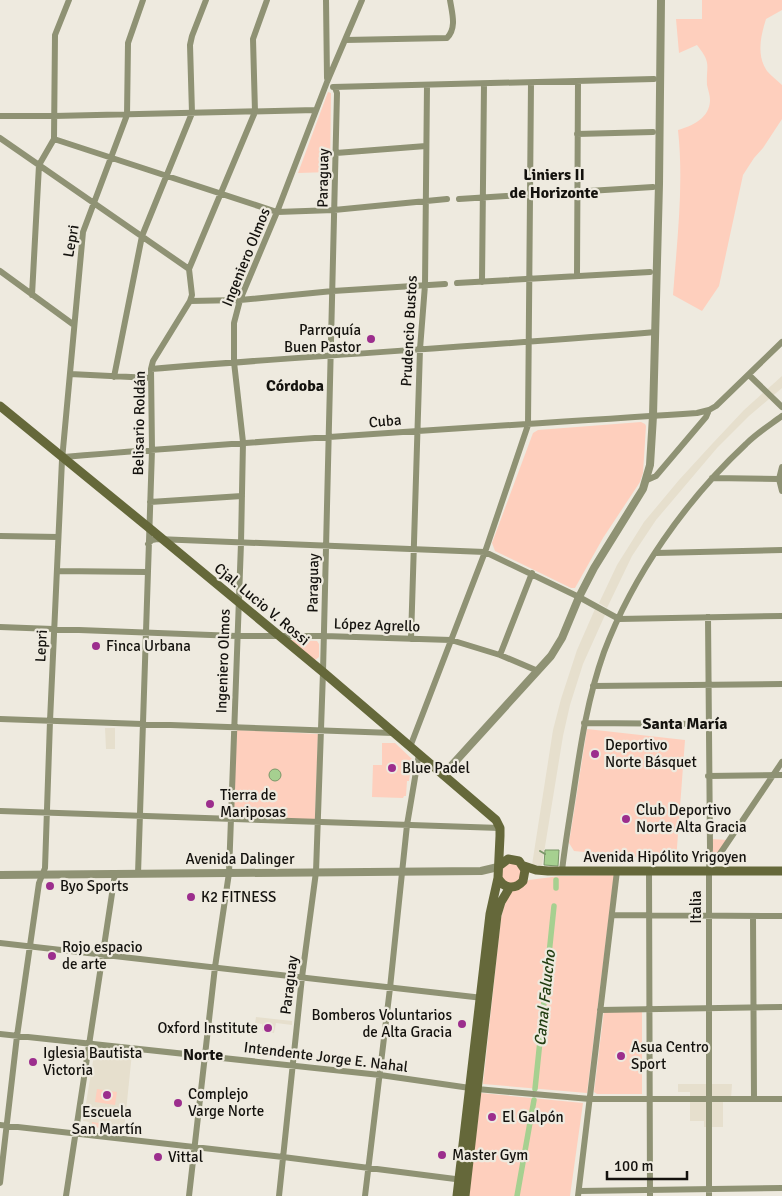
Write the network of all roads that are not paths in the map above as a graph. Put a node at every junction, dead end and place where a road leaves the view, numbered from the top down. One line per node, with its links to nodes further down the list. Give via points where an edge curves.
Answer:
1 (69, 0): 22 (street, via 55,35)
2 (143, 0): 20 (street, Lepri, via 128,43)
3 (206, 0): 19 (street, via 190,45)
4 (267, 0): 18 (street, via 253,39)
5 (326, 0): 12 (street)
6 (362, 0): 9 (street, Ingeniero Olmos)
7 (450, 0): 9 (street, via 454,24 447,38)
8 (661, 0): 58 (street)
9 (345, 40): 12 (street, Ingeniero Olmos)
10 (654, 79): 11 (street)
11 (578, 81): 13 (street); 24 (street)
12 (327, 83): 16 (street); 17 (street, Ingeniero Olmos)
13 (531, 83): 14 (street); 35 (street)
14 (484, 84): 15 (street); 36 (street)
15 (428, 85): 16 (street); 27 (street, Prudencio Bustos)
16 (336, 88): 28 (street, Paraguay)
17 (316, 110): 18 (street); 42 (street, Ingeniero Olmos)
18 (255, 112): 19 (street); 34 (street)
19 (192, 113): 20 (street); 31 (street)
20 (127, 115): 22 (street); 29 (street, Lepri)
21 (0, 116): 22 (street)
22 (54, 116): 26 (street)
23 (653, 132): 24 (street)
24 (577, 134): 33 (street)
25 (0, 138): 30 (street)
26 (54, 138): 29 (street); 30 (street)
27 (426, 146): 28 (street); 39 (street, Prudencio Bustos)
28 (336, 153): 41 (street, Paraguay)
29 (111, 158): 31 (street); 40 (street, Lepri)
30 (39, 165): 40 (street); 54 (street)
31 (166, 176): 34 (street); 43 (street)
32 (653, 187): 33 (street)
33 (578, 192): 35 (street); 47 (street)
34 (221, 194): 42 (street); 44 (street)
35 (530, 195): 36 (street); 48 (street)
36 (482, 198): 38 (street); 49 (street)
37 (447, 199): 39 (street)
38 (459, 199)
39 (425, 201): 41 (street); 52 (street, Prudencio Bustos)
40 (94, 202): 43 (street); 57 (street, Lepri, via 83,232)
41 (334, 210): 42 (street); 53 (street, Paraguay)
42 (277, 212): 55 (street, Ingeniero Olmos)
43 (142, 236): 44 (street); 67 (street)
44 (188, 269): 56 (street)
45 (0, 271): 54 (street)
46 (650, 272): 47 (street)
47 (577, 276): 48 (street)
48 (530, 279): 49 (street); 60 (street)
49 (482, 282): 50 (street)
50 (457, 283)
51 (445, 284): 52 (street)
52 (425, 286): 53 (street); 61 (street, Prudencio Bustos)
53 (333, 291): 55 (street); 62 (street, Paraguay)
54 (32, 296): 57 (street)
55 (240, 300): 56 (street); 63 (street, Ingeniero Olmos, via 234,323)
56 (190, 301): 64 (street, Belisario Roldán)
57 (74, 324): 65 (street, Lepri)
58 (656, 332): 60 (street); 72 (street)
59 (782, 342): 66 (street)
60 (530, 343): 61 (street); 74 (street)
61 (420, 349): 62 (street); 75 (street, Prudencio Bustos)
62 (332, 355): 63 (street); 76 (street, Paraguay)
63 (234, 362): 64 (street); 77 (street, Ingeniero Olmos)
64 (151, 369): 68 (street, Belisario Roldán)
65 (70, 374): 67 (street); 79 (street, Lepri)
66 (749, 375): 70 (street); 71 (street)
67 (114, 377): 68 (street)
68 (151, 378): 78 (street, Belisario Roldán)
69 (0, 406): 79 (main road, Cjal. Lucio V. Rossi)
70 (782, 407)
71 (709, 410): 72 (street, Cuba); 82 (street, via 656,476)
72 (653, 416): 74 (street, Cuba); 82 (street)
73 (782, 416): 81 (street, via 747,442)
74 (528, 426): 75 (street, Cuba); 96 (street)
75 (418, 431): 76 (street, Cuba); 94 (street, Prudencio Bustos)
76 (328, 438): 77 (street, Cuba); 93 (street, Paraguay)
77 (243, 442): 78 (street, Cuba); 85 (street, Ingeniero Olmos)
78 (152, 450): 79 (street, Cuba); 86 (street, Belisario Roldán)
79 (64, 457): 87 (main road, Cjal. Lucio V. Rossi); 89 (street, Lepri)
80 (782, 467): 83 (street)
81 (712, 478): 83 (street); 97 (street, via 682,513)
82 (647, 480): 101 (street)
83 (779, 480): 84 (street)
84 (782, 491)
85 (242, 496): 86 (street); 92 (street, Ingeniero Olmos)
86 (150, 502): 87 (street, Belisario Roldán)
87 (148, 527): 90 (main road, Cjal. Lucio V. Rossi); 91 (street, Belisario Roldán)
88 (0, 536): 89 (street)
89 (58, 537): 98 (street, Lepri)
90 (164, 540): 91 (street, via 152,540); 92 (street); 102 (main road, Cjal. Lucio V. Rossi)
91 (148, 544): 99 (street, Belisario Roldán)
92 (241, 544): 93 (street); 102 (street, Ingeniero Olmos)
93 (326, 547): 94 (street); 111 (street, Paraguay)
94 (413, 548): 96 (street); 112 (street, Prudencio Bustos)
95 (782, 550): 97 (street)
96 (485, 552): 100 (street); 113 (street)
97 (656, 553): 105 (street)
98 (57, 571): 99 (street); 107 (street, Lepri)
99 (147, 572): 108 (street, Belisario Roldán)
100 (532, 573): 101 (street); 114 (street)
101 (579, 597): 105 (street); 115 (street, via 562,638)
102 (238, 602): 109 (street, Ingeniero Olmos); 110 (main road, Cjal. Lucio V. Rossi)
103 (782, 616): 104 (street)
104 (708, 617): 105 (street); 117 (street, Italia)
105 (619, 619): 119 (street)
106 (0, 627): 107 (street, López Agrello)
107 (54, 629): 108 (street, López Agrello); 121 (street, Lepri)
108 (145, 633): 109 (street, López Agrello); 123 (street, Belisario Roldán)
109 (237, 636): 110 (street, López Agrello); 125 (street, Ingeniero Olmos)
110 (278, 636): 111 (street, López Agrello); 116 (main road, Cjal. Lucio V. Rossi)
111 (324, 636): 112 (street, López Agrello); 116 (street, Paraguay)
112 (410, 639): 113 (street, López Agrello)
113 (451, 640): 114 (street, López Agrello); 128 (street)
114 (500, 655): 115 (street, López Agrello)
115 (538, 671): 131 (street)
116 (323, 672): 126 (street, Paraguay); 127 (main road, Cjal. Lucio V. Rossi)
117 (708, 684): 118 (street); 119 (street); 124 (street, Italia)
118 (782, 684)
119 (593, 686): 122 (street)
120 (0, 719): 121 (street)
121 (50, 721): 123 (street); 136 (street, Lepri)
122 (584, 723): 124 (street); 146 (street)
123 (143, 724): 125 (street); 137 (street, Belisario Roldán)
124 (708, 724): 132 (street, Italia)
125 (234, 727): 126 (street); 138 (street, Ingeniero Olmos)
126 (320, 730): 127 (street); 139 (street, Paraguay)
127 (394, 733): 128 (main road, Cjal. Lucio V. Rossi)
128 (410, 747): 129 (main road, Cjal. Lucio V. Rossi)
129 (419, 754): 131 (main road, Cjal. Lucio V. Rossi); 140 (street)
130 (782, 762): 133 (street)
131 (443, 775): 141 (main road, Cjal. Lucio V. Rossi, via 496,820)
132 (708, 776): 133 (street); 149 (street, Italia)
133 (771, 776): 134 (street); 149 (street)
134 (782, 776)
135 (0, 810): 136 (street)
136 (47, 813): 137 (street); 154 (street, Lepri)
137 (140, 816): 138 (street); 156 (street, Belisario Roldán)
138 (230, 820): 139 (street); 153 (street, Ingeniero Olmos)
139 (318, 823): 140 (street); 150 (street, Paraguay)
140 (407, 825): 141 (street); 151 (street)
141 (500, 832): 142 (main road, Cjal. Lucio V. Rossi, via 503,848); 152 (main road)
142 (511, 859): 143 (main road); 152 (main road, via 504,861)
143 (524, 866): 145 (main road, Avenida Hipólito Yrigoyen); 158 (main road)
144 (782, 870): 149 (main road, Avenida Hipólito Yrigoyen)
145 (548, 871): 146 (main road, Avenida Hipólito Yrigoyen); 158 (main road, Avenida Hipólito Yrigoyen)
146 (562, 871): 147 (main road, Avenida Hipólito Yrigoyen)
147 (617, 871): 148 (main road, Avenida Hipólito Yrigoyen); 160 (street)
148 (649, 871): 149 (main road, Avenida Hipólito Yrigoyen); 161 (street)
149 (709, 871): 162 (street, Italia)
150 (316, 872): 151 (street, Avenida Dalinger); 153 (street, Avenida Dalinger); 169 (street, Paraguay)
151 (402, 872): 152 (street, Avenida Dalinger); 170 (street)
152 (498, 872): 159 (main road, via 504,885); 171 (main road, via 490,914)
153 (229, 873): 156 (street, Avenida Dalinger); 168 (street, Ingeniero Olmos)
154 (42, 874): 155 (street, Avenida Dalinger); 157 (street, Avenida Dalinger); 166 (street, Lepri)
155 (114, 874): 156 (street, Avenida Dalinger); 167 (street)
156 (138, 874)
157 (0, 875)
158 (525, 877): 159 (main road, via 518,885)
159 (510, 887): 171 (main road, via 497,915)
160 (612, 915): 161 (street); 176 (street)
161 (649, 916): 162 (street); 175 (street)
162 (709, 916): 163 (street); 173 (street, Italia)
163 (753, 916): 164 (street); 174 (street)
164 (782, 916)
165 (0, 943): 166 (street)
166 (30, 946): 167 (street); 178 (street, Lepri)
167 (101, 954): 168 (street); 179 (street)
168 (215, 967): 169 (street); 180 (street, Ingeniero Olmos)
169 (302, 977): 170 (street); 181 (street, Paraguay)
170 (390, 988): 171 (street); 182 (street)
171 (483, 998): 183 (main road)
172 (782, 1006): 174 (street)
173 (708, 1007): 174 (street); 175 (street); 186 (street, Italia)
174 (754, 1007): 187 (street)
175 (650, 1008): 176 (street); 185 (street)
176 (600, 1010): 184 (street)
177 (0, 1034): 178 (street, Intendente Jorge E. Nahal)
178 (17, 1036): 179 (street, Intendente Jorge E. Nahal); 189 (street, Lepri)
179 (88, 1044): 180 (street, Intendente Jorge E. Nahal); 190 (street)
180 (206, 1056): 181 (street, Intendente Jorge E. Nahal); 191 (street, Ingeniero Olmos)
181 (293, 1066): 182 (street, Intendente Jorge E. Nahal); 192 (street, Paraguay)
182 (380, 1075): 183 (street, Intendente Jorge E. Nahal); 193 (street)
183 (473, 1088): 184 (street, Intendente Jorge E. Nahal); 194 (main road)
184 (590, 1099): 185 (street, Intendente Jorge E. Nahal); 198 (street)
185 (649, 1099): 186 (street, Intendente Jorge E. Nahal); 199 (street)
186 (709, 1099): 187 (street, Intendente Jorge E. Nahal); 197 (street, Italia)
187 (754, 1099): 188 (street, Intendente Jorge E. Nahal)
188 (782, 1099)
189 (4, 1125): 190 (street); 195 (street, Lepri)
190 (75, 1133): 191 (street); 200 (street)
191 (195, 1147): 192 (street); 201 (street, Ingeniero Olmos)
192 (283, 1157): 193 (street); 202 (street, Paraguay)
193 (368, 1167): 194 (street); 203 (street)
194 (463, 1180): 204 (main road); 205 (main road)
195 (0, 1183)
196 (782, 1188): 197 (street)
197 (709, 1192): 199 (street)
198 (578, 1193): 199 (street)
199 (650, 1193)
200 (66, 1196)
201 (189, 1196)
202 (279, 1196)
203 (365, 1196)
204 (457, 1196)
205 (465, 1196)

